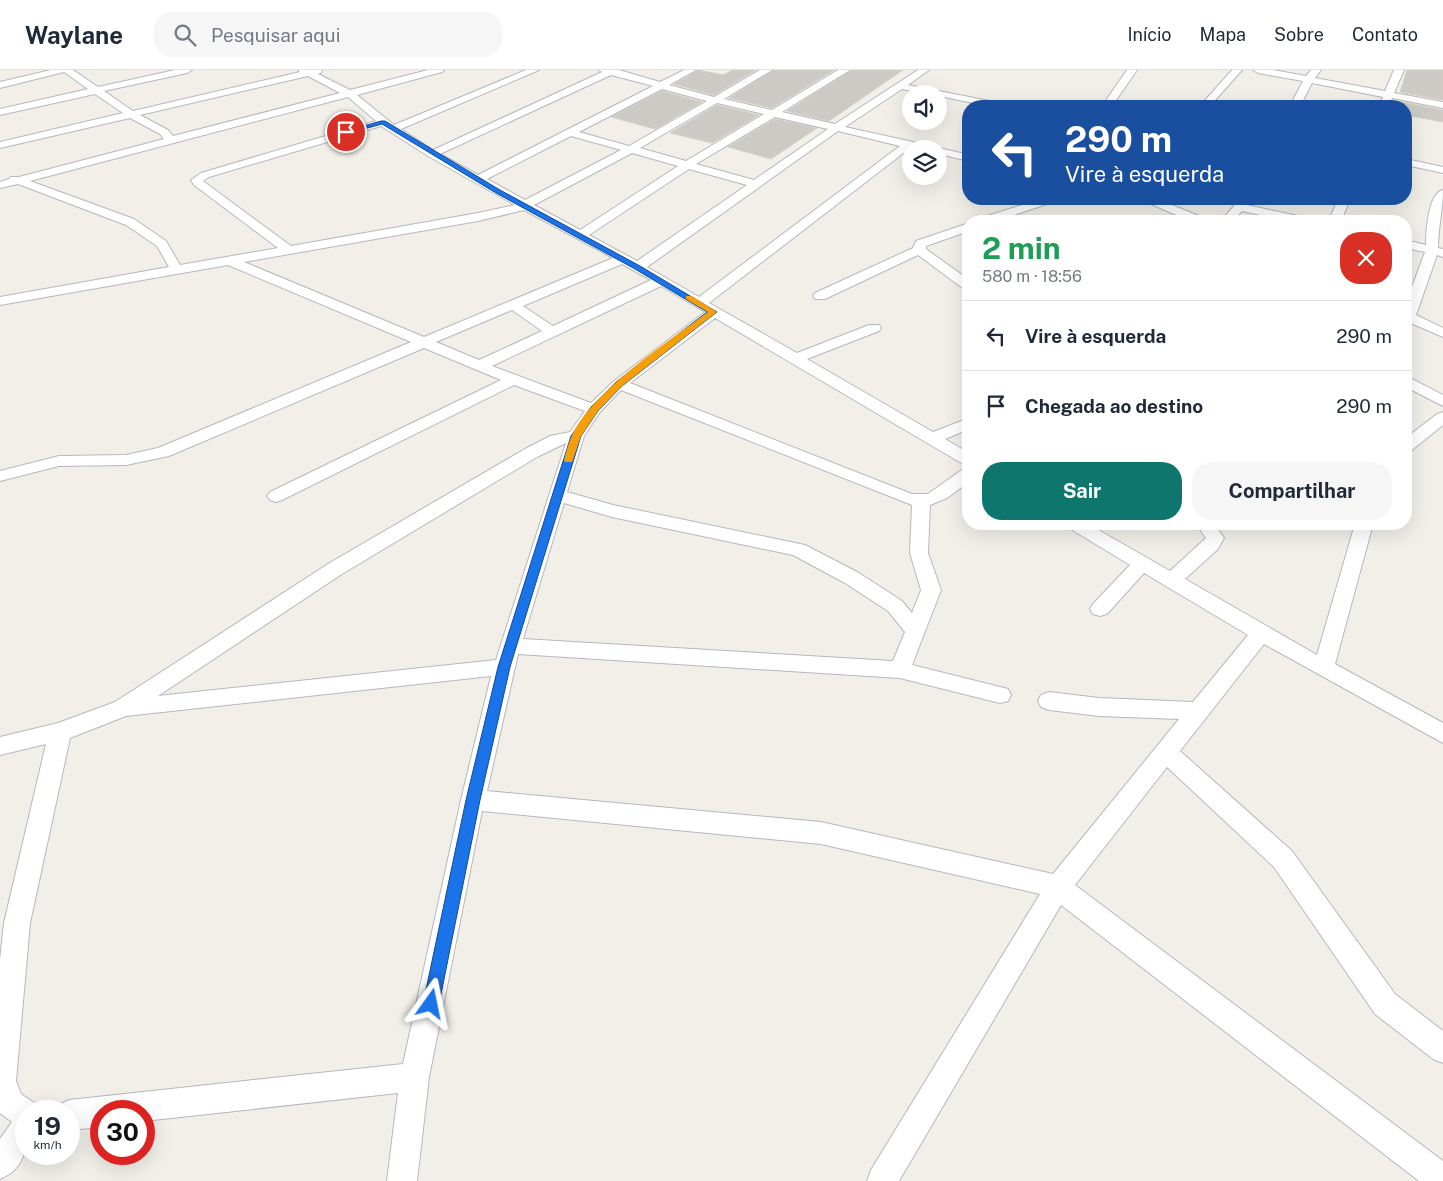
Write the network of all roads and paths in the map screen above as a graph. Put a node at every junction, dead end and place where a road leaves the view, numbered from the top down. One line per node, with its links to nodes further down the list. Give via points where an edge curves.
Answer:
1 (19, 70): 21 (street)
2 (62, 70): 21 (street)
3 (66, 70): 24 (street)
4 (187, 70): 24 (street)
5 (323, 70): 16 (street)
6 (439, 70): 25 (street)
7 (534, 70): 37 (street)
8 (691, 70): 22 (street)
9 (767, 70): 27 (street)
10 (845, 70): 35 (street)
11 (1132, 70): 29 (street)
12 (1237, 70): 30 (street)
13 (1258, 70): 20 (street)
14 (1316, 70): 20 (street)
15 (1399, 70): 26 (street)
16 (306, 71): 25 (street); 36 (street)
17 (610, 71): 22 (street); 46 (street)
18 (904, 71): 19 (street)
19 (921, 72): 23 (street)
20 (1309, 79): 26 (street); 31 (street)
21 (0, 84)
22 (661, 86): 27 (street); 39 (street)
23 (900, 86): 28 (street); 38 (street)
24 (97, 90): 34 (street); 36 (street)
25 (350, 94): 37 (street); 40 (street)
26 (1388, 95): 32 (street); 33 (street)
27 (715, 100): 35 (street); 43 (street)
28 (971, 100)
29 (1111, 100)
30 (1210, 100)
31 (1298, 100)
32 (1386, 100)
33 (1443, 105)
34 (0, 112)
35 (771, 113): 38 (street); 49 (street)
36 (130, 114): 40 (street, via 164,132); 42 (street)
37 (388, 126): 46 (street); 69 (street, via 307,144 197,180)
38 (838, 127): 41 (street); 54 (street)
39 (569, 132): 43 (street); 53 (street)
40 (171, 140): 52 (street)
41 (902, 143)
42 (0, 145)
43 (631, 149): 49 (street); 61 (street)
44 (902, 149): 82 (street)
45 (947, 153): 47 (street)
46 (432, 154): 53 (street)
47 (962, 156)
48 (1412, 163): 50 (street)
49 (689, 164): 54 (street); 67 (street)
50 (1443, 170)
51 (0, 173): 52 (street)
52 (18, 180): 55 (street); 75 (street, via 130,222 162,244)
53 (477, 180): 61 (street)
54 (755, 184): 74 (street)
55 (0, 185)
56 (1443, 193): 71 (street, via 1432,225)
57 (1034, 205): 62 (street)
58 (1161, 205): 63 (street)
59 (1242, 205): 64 (street)
60 (1250, 205): 65 (street)
61 (524, 206): 67 (street); 69 (street)
62 (1003, 215)
63 (1182, 215)
64 (1233, 215)
65 (1283, 215)
66 (962, 229): 70 (street, via 928,240 920,244)
67 (580, 236): 72 (street)
68 (1412, 245): 71 (street)
69 (289, 250): 73 (street)
70 (919, 250): 77 (street); 78 (street)
71 (1437, 251): 81 (street)
72 (622, 259): 74 (street); 80 (street)
73 (230, 261): 75 (street); 87 (street)
74 (638, 267): 76 (street)
75 (176, 269): 79 (street)
76 (661, 281): 82 (street); 85 (street)
77 (962, 281)
78 (820, 296)
79 (0, 301)
80 (513, 305): 85 (street); 87 (street)
81 (1412, 306)
82 (706, 308): 88 (street); 91 (street)
83 (1412, 319): 86 (street)
84 (874, 328): 88 (street)
85 (552, 332): 89 (street)
86 (1443, 333)
87 (425, 342): 89 (street); 101 (street, via 163,452 126,460 59,462)
88 (795, 359): 98 (street)
89 (479, 366): 90 (street)
90 (513, 380): 94 (street); 104 (street)
91 (619, 384): 94 (street); 105 (street, via 909,500)
92 (1412, 384): 93 (street)
93 (1443, 401)
94 (594, 409): 97 (street)
95 (1443, 417): 99 (street)
96 (962, 426): 98 (street)
97 (576, 436): 103 (street); 120 (street, via 556,440 531,453 335,569)
98 (933, 438): 100 (street)
99 (1412, 441)
100 (962, 456)
101 (0, 476)
102 (962, 478): 105 (street, via 931,501)
103 (558, 495): 112 (street, via 612,511 798,550 852,578 895,606); 114 (street)
104 (276, 496)
105 (921, 502): 112 (street, via 919,553 931,590)
106 (1085, 530): 109 (street)
107 (1209, 530): 110 (street, via 1214,538 1211,545)
108 (1362, 530): 116 (street)
109 (1142, 564): 110 (street); 111 (street)
110 (1171, 581): 113 (street)
111 (1100, 609)
112 (915, 630): 117 (street)
113 (1261, 633): 116 (street); 121 (street)
114 (510, 646): 115 (street); 117 (street)
115 (504, 667): 120 (street); 126 (street)
116 (1324, 667): 123 (street)
117 (900, 670): 118 (street)
118 (1000, 695)
119 (1049, 701): 121 (street, via 1099,707)
120 (123, 708): 122 (street)
121 (1200, 710): 125 (street)
122 (60, 732): 124 (street); 128 (street)
123 (1443, 734)
124 (0, 746)
125 (1166, 752): 127 (street); 129 (street, via 1283,859 1385,1004)
126 (473, 800): 127 (street, via 821,833); 130 (street)
127 (1058, 888): 135 (street); 137 (street)
128 (8, 927): 132 (street, via 1,1082)
129 (1443, 1049)
130 (415, 1077): 131 (street); 136 (street)
131 (155, 1105)
132 (15, 1107)
133 (15, 1143): 134 (street)
134 (0, 1164)
135 (1443, 1180)
136 (402, 1181)
137 (882, 1181)

